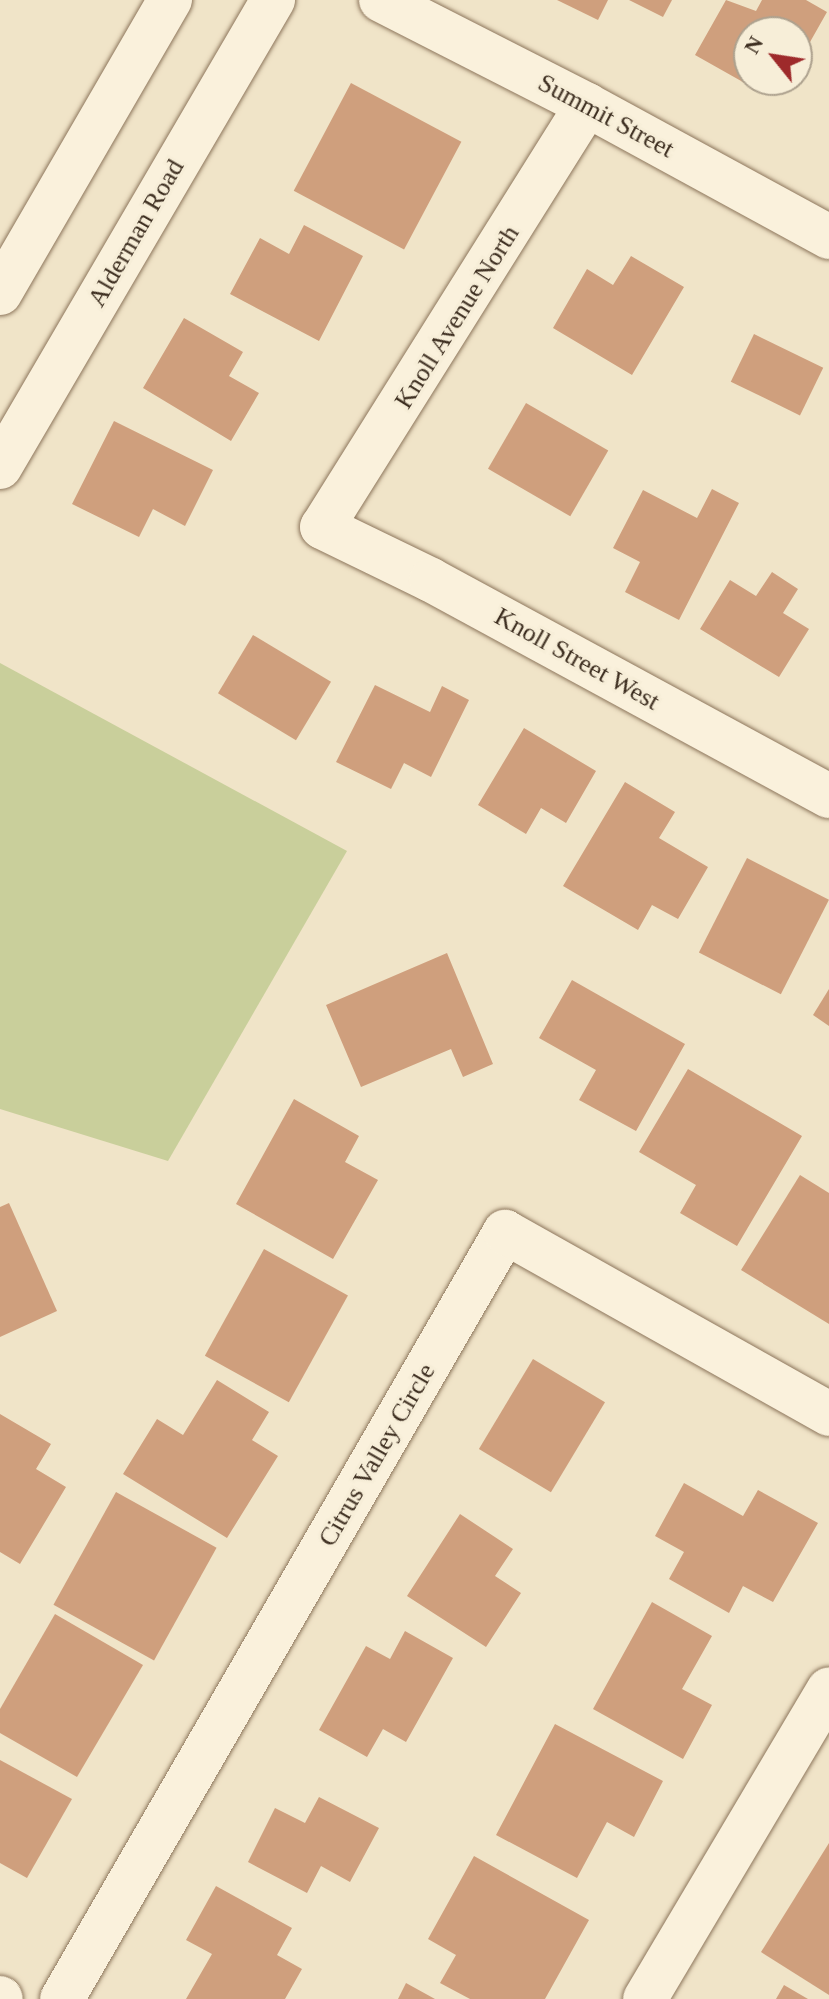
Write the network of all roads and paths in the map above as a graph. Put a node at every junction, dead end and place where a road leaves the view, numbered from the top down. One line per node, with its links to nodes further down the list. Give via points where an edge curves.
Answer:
1 (170, 0): 6 (street)
2 (273, 0): 7 (street, Alderman Road)
3 (381, 0): 4 (street, Summit Street)
4 (587, 105): 5 (street, Summit Street); 8 (street, Knoll Avenue North)
5 (829, 237)
6 (0, 293)
7 (0, 467)
8 (322, 527): 9 (street, Knoll Street West, via 431,580)
9 (829, 796)
10 (829, 1414): 12 (street, Citrus Valley Circle, via 505,1232)
11 (829, 1689): 13 (street)
12 (62, 1999)
13 (645, 1999)

